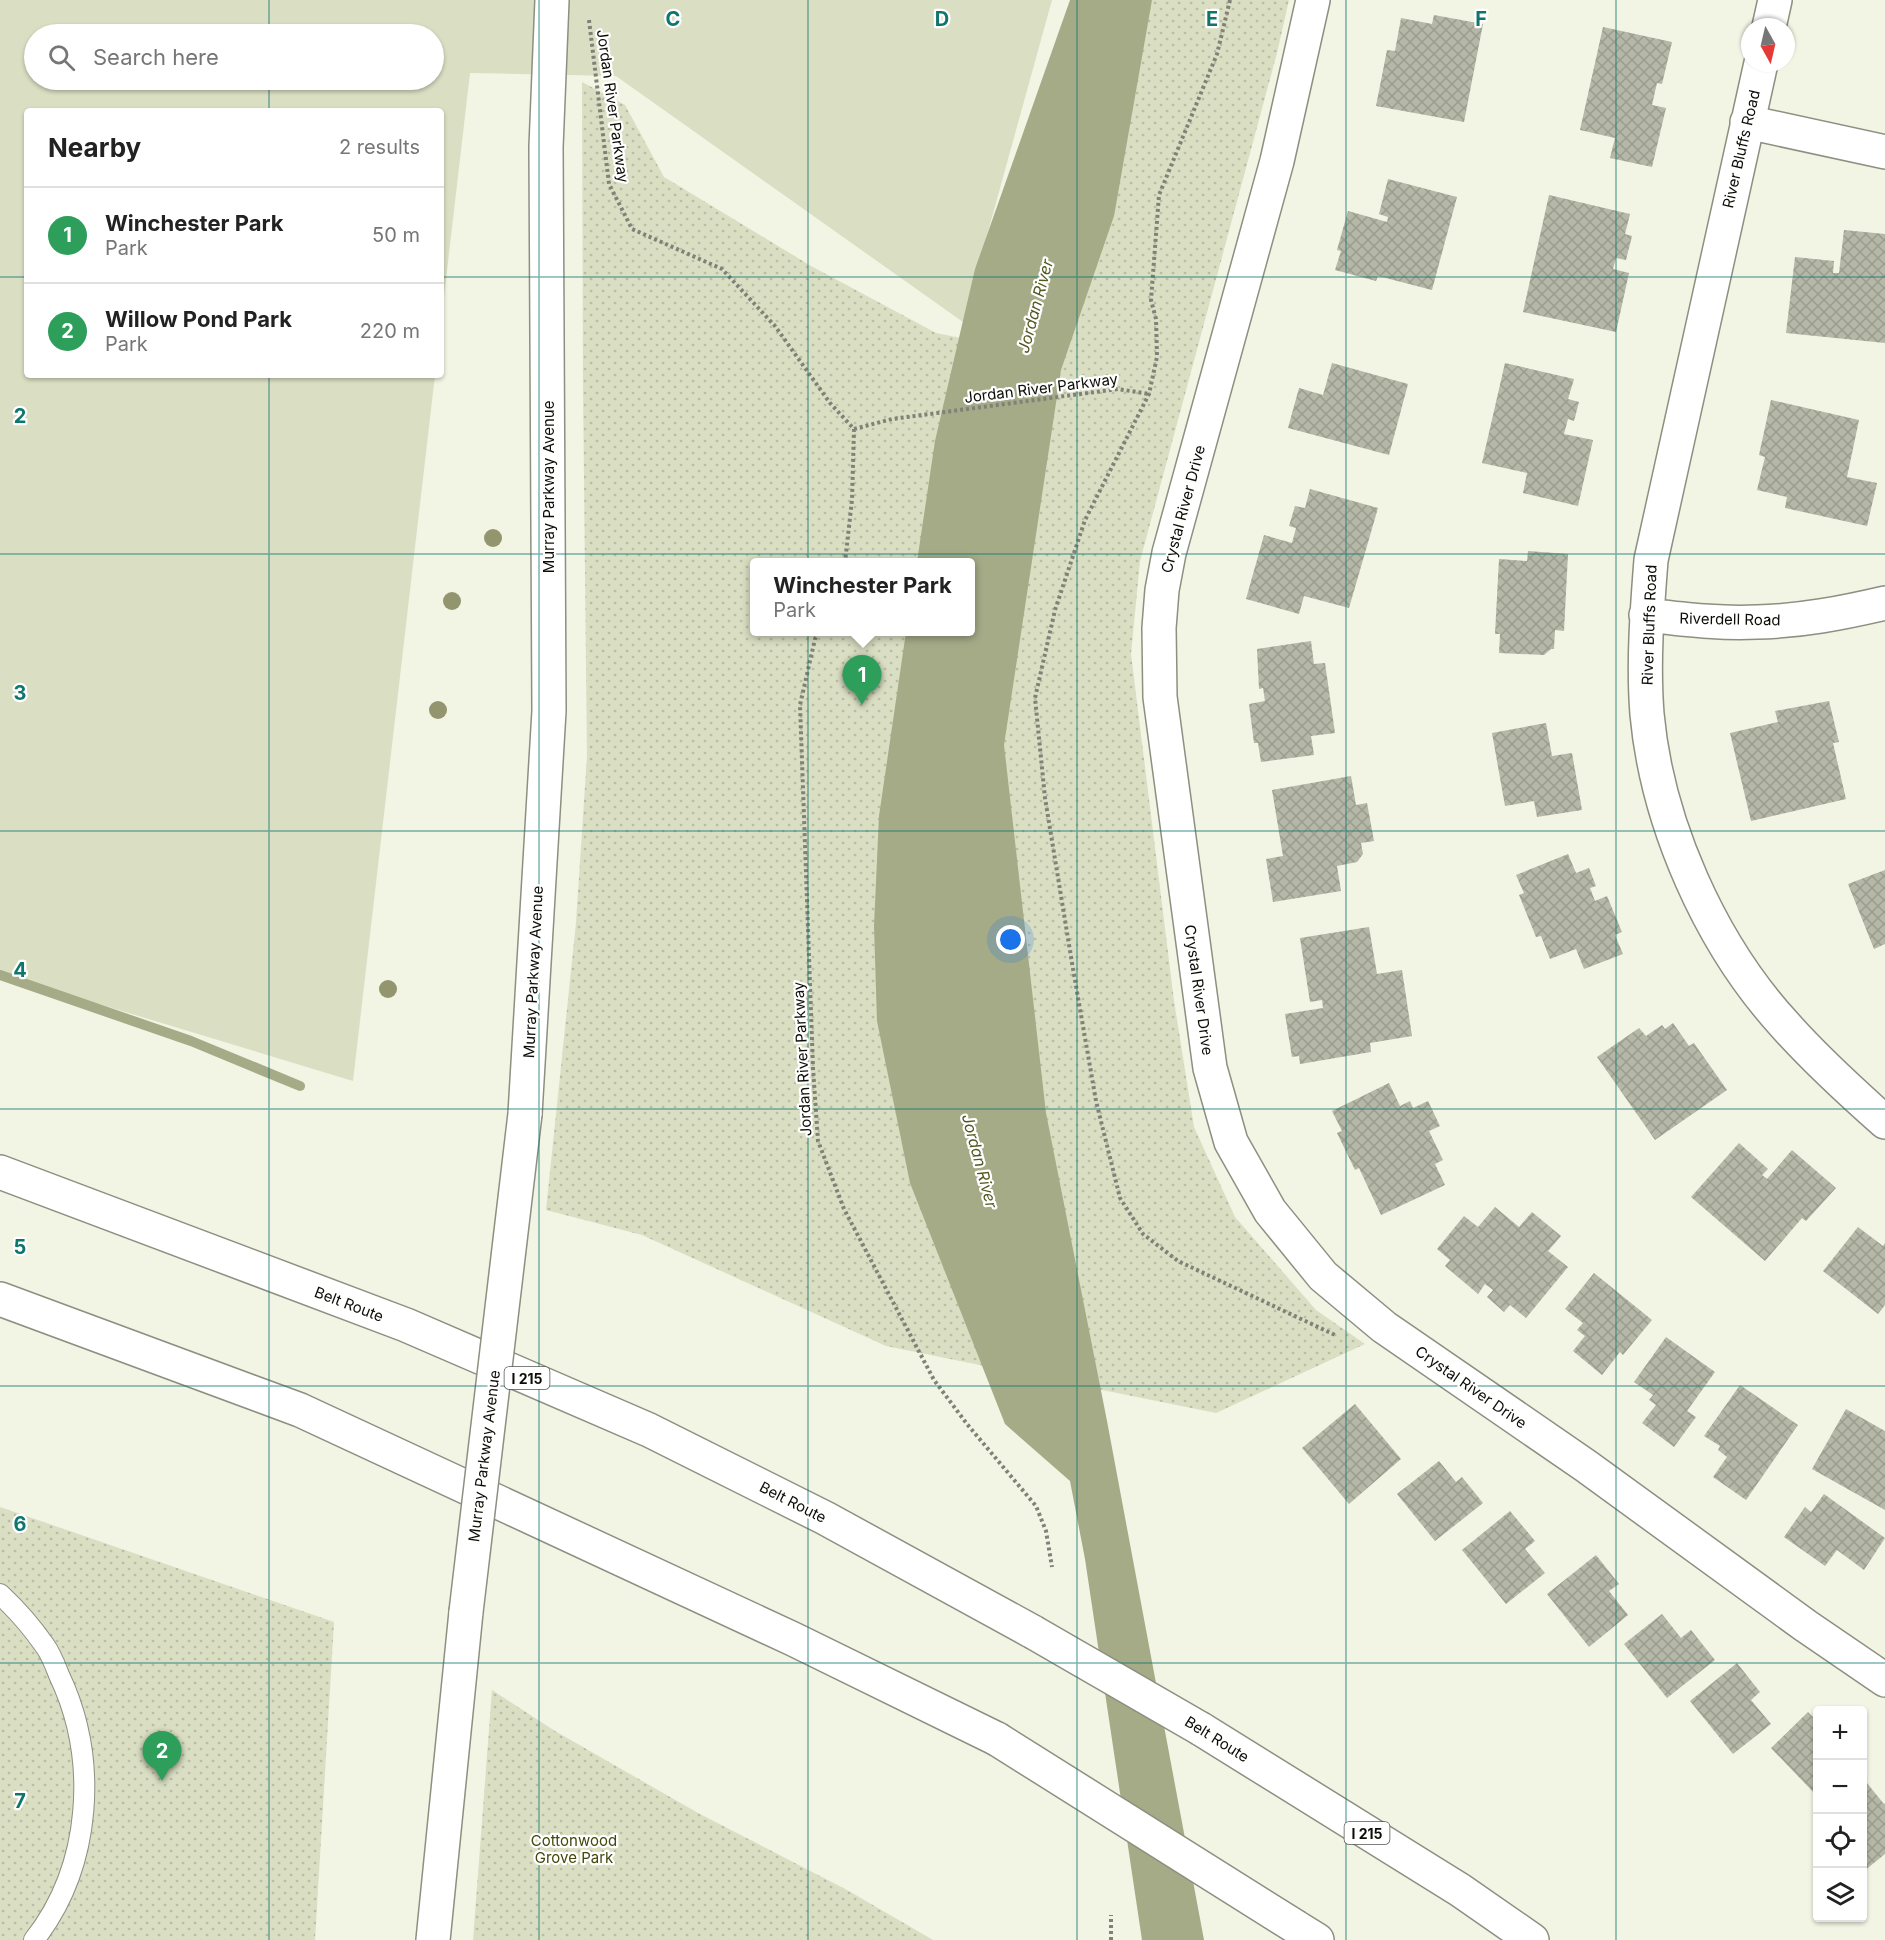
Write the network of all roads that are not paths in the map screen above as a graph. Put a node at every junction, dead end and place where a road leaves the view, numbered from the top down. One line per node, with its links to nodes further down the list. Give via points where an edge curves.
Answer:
1 (552, 0): 17 (main road, Murray Parkway Avenue, bridge, via 546,147 549,711 525,1114 466,1612)
2 (1313, 0): 14 (main road, Crystal River Drive, via 1277,161 1162,590 1160,697 1210,1068 1231,1142 1270,1211 1315,1267 1384,1327 1586,1466 1806,1626)
3 (1775, 0): 4 (main road)
4 (1771, 18)
5 (1759, 72): 6 (main road, River Bluffs Road)
6 (1746, 122): 7 (main road); 9 (main road, River Bluffs Road, via 1662,504)
7 (1885, 152)
8 (1885, 603): 9 (main road, Riverdell Road, via 1834,615 1755,623)
9 (1646, 615): 10 (main road, River Bluffs Road, via 1647,715 1652,747 1667,818 1692,879 1751,983 1783,1023)
10 (1885, 1122)
11 (0, 1172): 18 (main road, Belt Route / I 215, bridge, via 406,1325 650,1430 825,1518 1201,1729 1460,1890)
12 (0, 1299): 15 (main road, bridge, via 300,1410 782,1634 997,1739)
13 (0, 1594): 16 (lane, via 46,1647 80,1733 85,1772 84,1814 77,1848 65,1887)
14 (1882, 1671)
15 (1307, 1934)
16 (34, 1940)
17 (433, 1940)
18 (1532, 1940)

